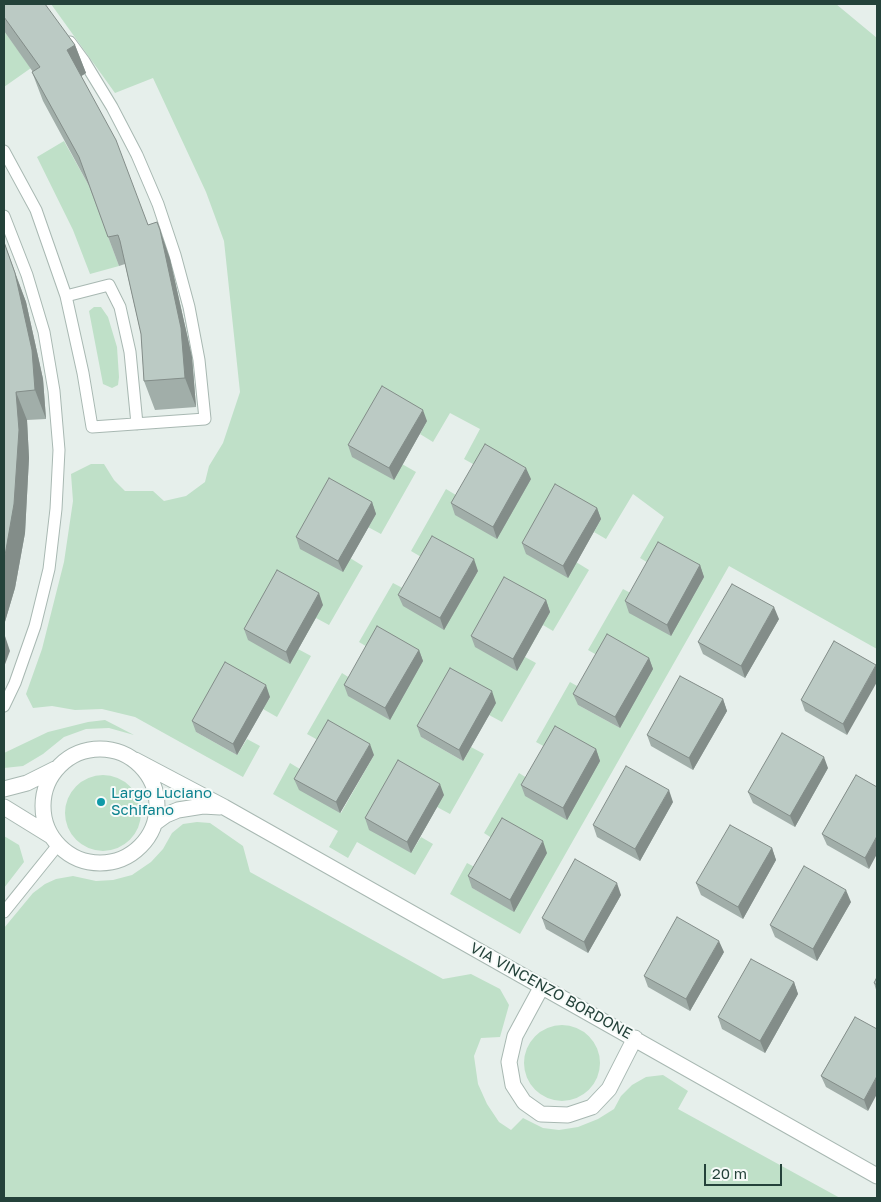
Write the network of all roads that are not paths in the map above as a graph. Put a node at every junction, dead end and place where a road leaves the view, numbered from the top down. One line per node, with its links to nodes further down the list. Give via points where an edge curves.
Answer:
1 (63, 32): 5 (lane, via 112,107 137,155 167,230 189,307 205,419)
2 (4, 151): 4 (lane, via 36,210)
3 (4, 216): 6 (lane, via 27,275 44,332 54,390 58,450 49,569 35,626)
4 (66, 296): 5 (lane, via 92,427); 5 (lane, via 109,285 120,307 130,352)
5 (137, 424)
6 (4, 706)
7 (135, 760): 8 (street, via 110,749 91,749 74,755); 11 (street, VIA VINCENZO BORDONE); 12 (street, via 149,775 157,794)
8 (58, 767): 9 (street, via 27,783); 13 (street, via 44,795 44,816)
9 (4, 788)
10 (4, 807): 13 (street)
11 (224, 808): 12 (street, via 190,807 166,815); 15 (street, VIA VINCENZO BORDONE)
12 (155, 824): 13 (street, via 144,844 113,862 89,862 67,853)
13 (55, 841): 14 (lane)
14 (4, 912)
15 (542, 986): 16 (street, VIA VINCENZO BORDONE); 16 (street, via 515,1036 509,1062 513,1085 524,1102 542,1114 568,1115 592,1107 609,1089)
16 (635, 1038): 17 (street, VIA VINCENZO BORDONE)
17 (877, 1176)

